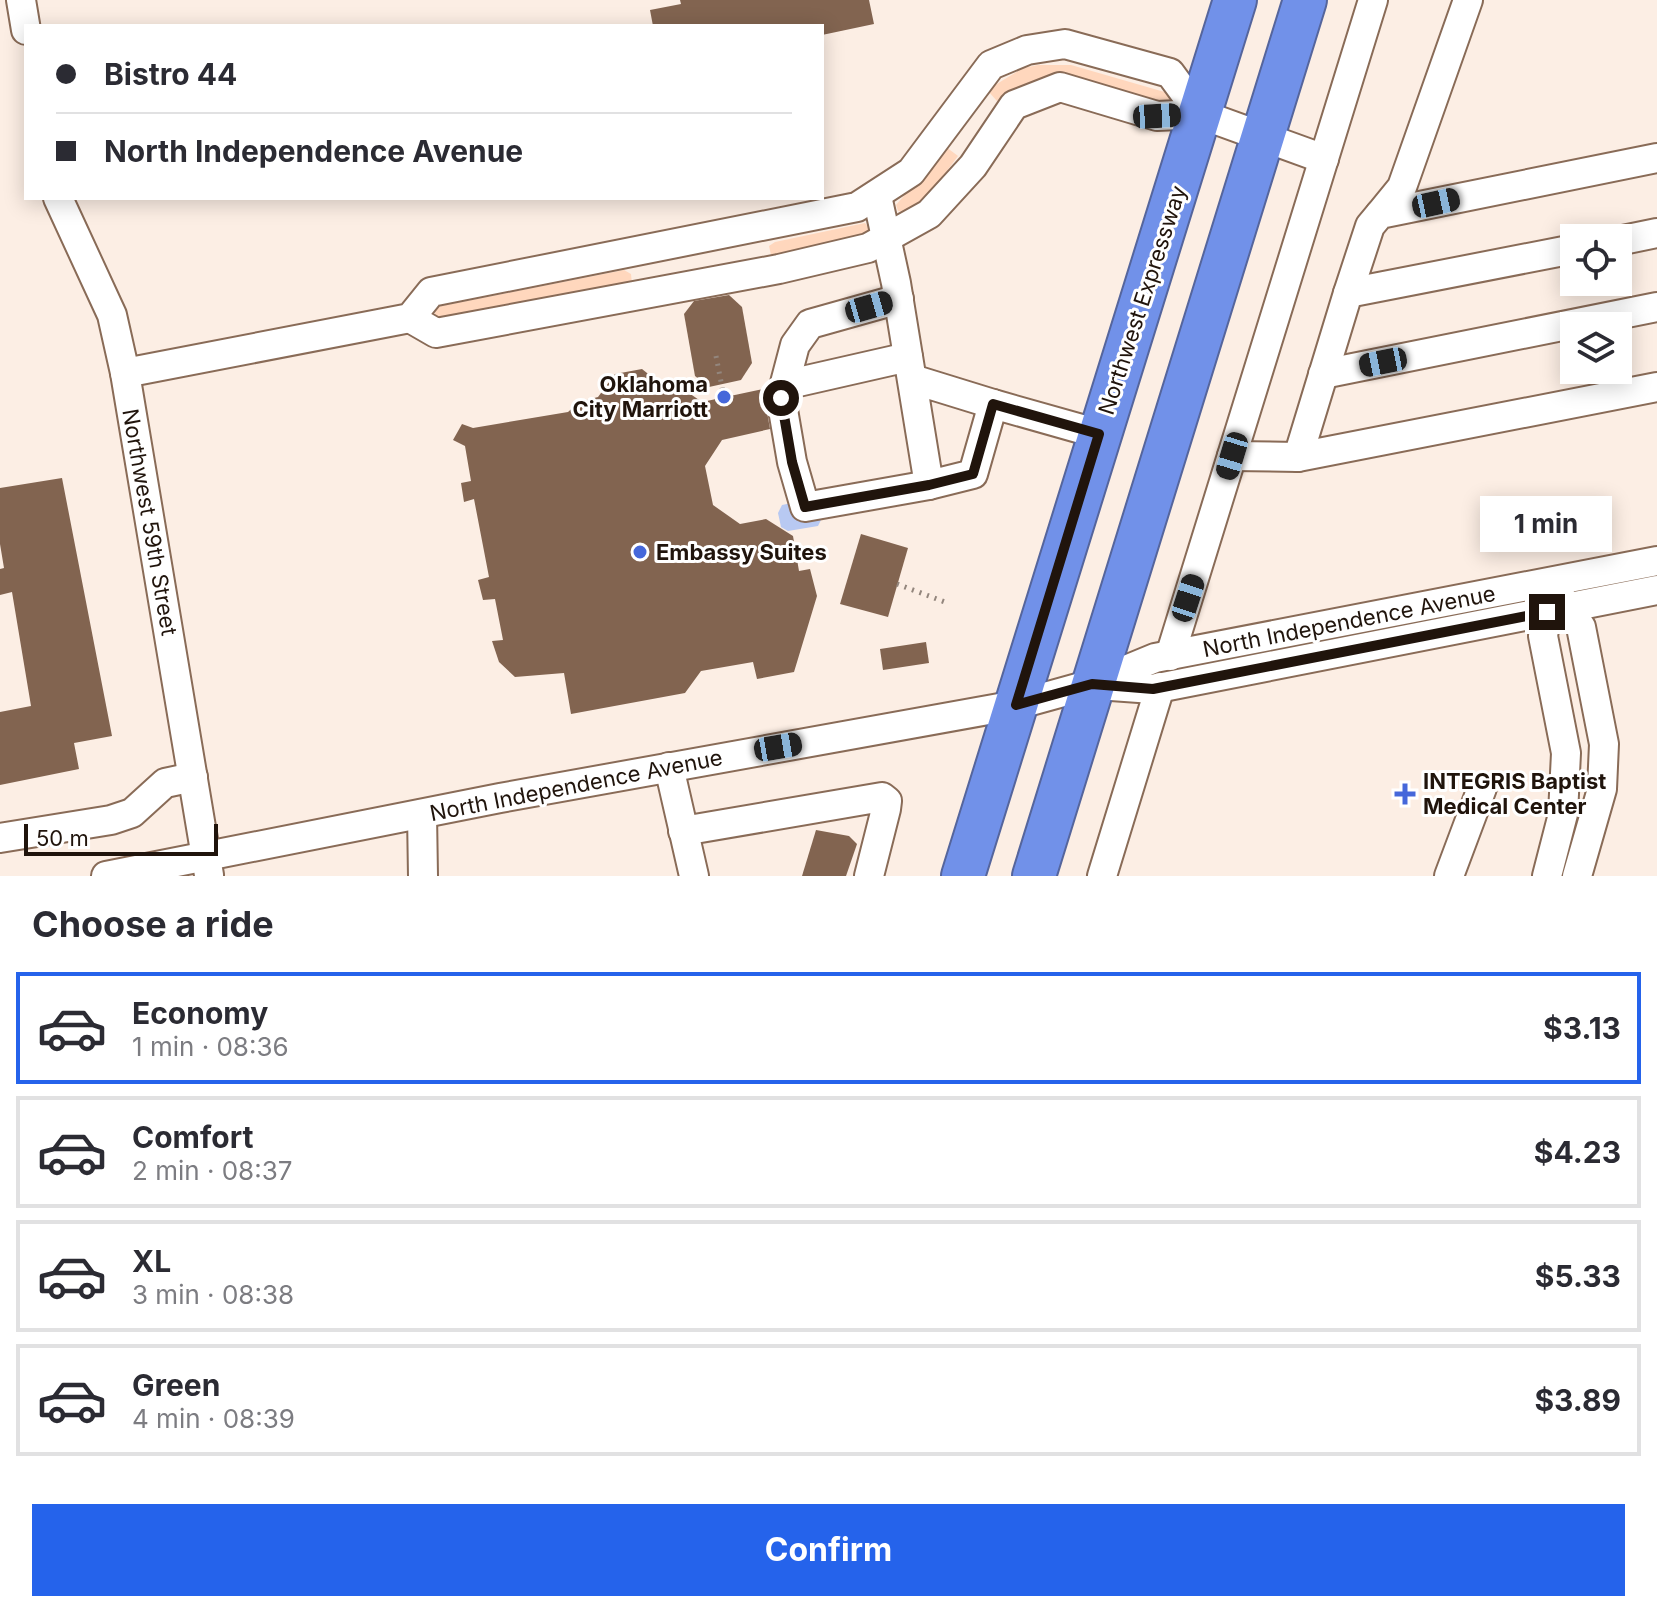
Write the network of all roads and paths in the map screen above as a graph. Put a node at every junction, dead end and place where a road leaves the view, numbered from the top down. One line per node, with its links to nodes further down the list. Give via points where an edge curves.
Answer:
1 (21, 0): 6 (street)
2 (1235, 0): 8 (highway, Northwest Expressway)
3 (1305, 0): 10 (highway)
4 (1373, 0): 12 (street)
5 (1468, 0): 15 (street, via 1402,187)
6 (25, 24)
7 (958, 105): 8 (street, via 991,65 1027,50 1065,44 1170,73); 9 (street); 13 (street, via 911,172)
8 (1200, 114): 9 (street, via 1157,116 1060,87 1014,105); 10 (street); 32 (highway, Northwest Expressway)
9 (993, 136): 18 (street, via 929,214)
10 (1263, 137): 12 (street); 43 (highway)
11 (1657, 158): 15 (street)
12 (1324, 159): 33 (street)
13 (877, 196): 18 (street); 23 (street, via 857,207 431,292)
14 (59, 200): 26 (street, Northwest 59th Street, via 112,315)
15 (1380, 214): 20 (street, via 1370,226)
16 (1657, 233): 17 (street)
17 (1632, 238)
18 (888, 239): 21 (street); 23 (street, via 779,269 436,333)
19 (1560, 252): 20 (street)
20 (1348, 293): 27 (street)
21 (899, 299): 25 (street); 28 (street, via 810,324 795,345)
22 (1657, 307): 27 (street)
23 (410, 318): 26 (street)
24 (716, 356): 30 (path)
25 (910, 368): 28 (street); 31 (street); 35 (street)
26 (125, 373): 47 (street, Northwest 59th Street)
27 (1323, 374): 34 (street)
28 (785, 385): 35 (street, via 781,398 805,507)
29 (1657, 387): 34 (street)
30 (724, 397)
31 (993, 404): 32 (street); 35 (street, via 973,474)
32 (1099, 434): 45 (highway, Northwest Expressway)
33 (1232, 456): 34 (street); 42 (street)
34 (1298, 457)
35 (929, 485)
36 (1657, 561): 37 (street, North Independence Avenue)
37 (1551, 583): 41 (street); 42 (street, North Independence Avenue)
38 (897, 584): 40 (path)
39 (1657, 590): 41 (street, North Independence Avenue)
40 (945, 602)
41 (1558, 610): 44 (street, North Independence Avenue); 61 (street, via 1543,636 1566,753 1563,814); 62 (street, via 1581,627 1604,744 1602,789)
42 (1170, 656): 43 (street, North Independence Avenue)
43 (1092, 684): 44 (street, North Independence Avenue); 45 (street, North Independence Avenue); 58 (highway)
44 (1160, 687): 59 (street)
45 (1016, 705): 46 (street, North Independence Avenue); 57 (highway, Northwest Expressway)
46 (669, 767): 49 (street, North Independence Avenue); 50 (street)
47 (193, 777): 51 (street, via 165,783 132,813 111,820); 52 (street, Northwest 59th Street)
48 (1482, 788): 60 (street)
49 (422, 814): 52 (street, North Independence Avenue); 54 (street)
50 (683, 831): 55 (street); 56 (street, via 882,797 886,809)
51 (0, 838)
52 (208, 867): 53 (street, North Independence Avenue)
53 (106, 876)
54 (423, 876)
55 (694, 876)
56 (869, 876)
57 (963, 876)
58 (1034, 876)
59 (1102, 876)
60 (1449, 876)
61 (1547, 876)
62 (1577, 876)

